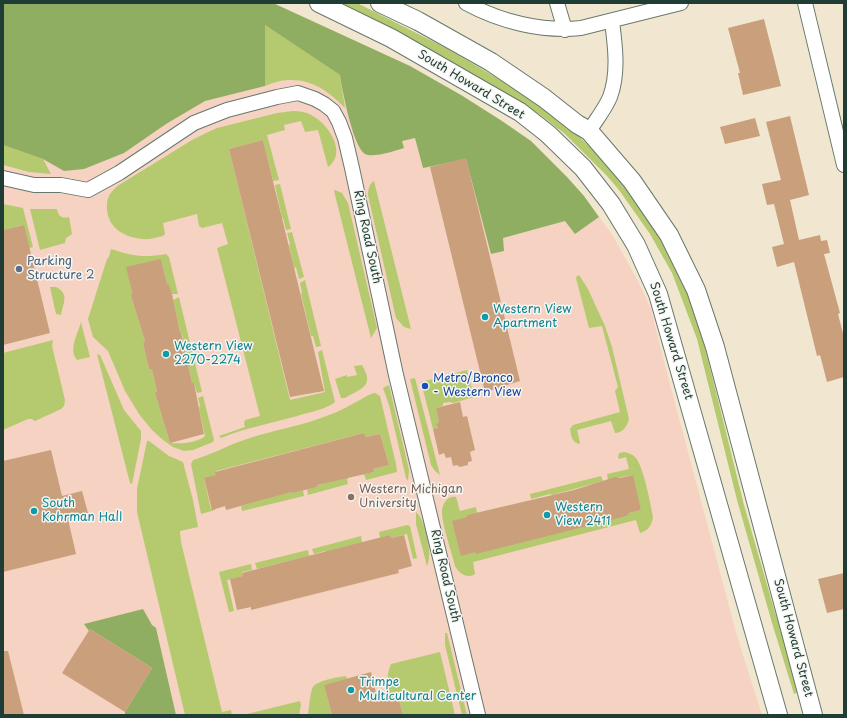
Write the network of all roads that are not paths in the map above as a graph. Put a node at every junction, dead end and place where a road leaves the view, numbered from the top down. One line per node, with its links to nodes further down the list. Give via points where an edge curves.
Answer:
1 (319, 3): 13 (street, South Howard Street, via 391,38 520,112 548,134 583,168 611,204 636,245 658,294)
2 (380, 3): 9 (street, South Howard Street, via 491,62)
3 (466, 3): 8 (street, via 521,24)
4 (557, 3): 8 (street)
5 (680, 3): 7 (street)
6 (805, 3): 10 (street)
7 (612, 20): 8 (street); 9 (street, via 614,81 610,97)
8 (565, 30)
9 (589, 131): 14 (street, South Howard Street, via 632,181 669,235 696,290 715,348)
10 (844, 165)
11 (3, 178): 12 (street, Ring Road South, via 34,185 61,185 88,190 119,173 194,123 226,110 298,93 315,99 333,111 345,138 396,375)
12 (478, 715)
13 (778, 715)
14 (813, 715)

